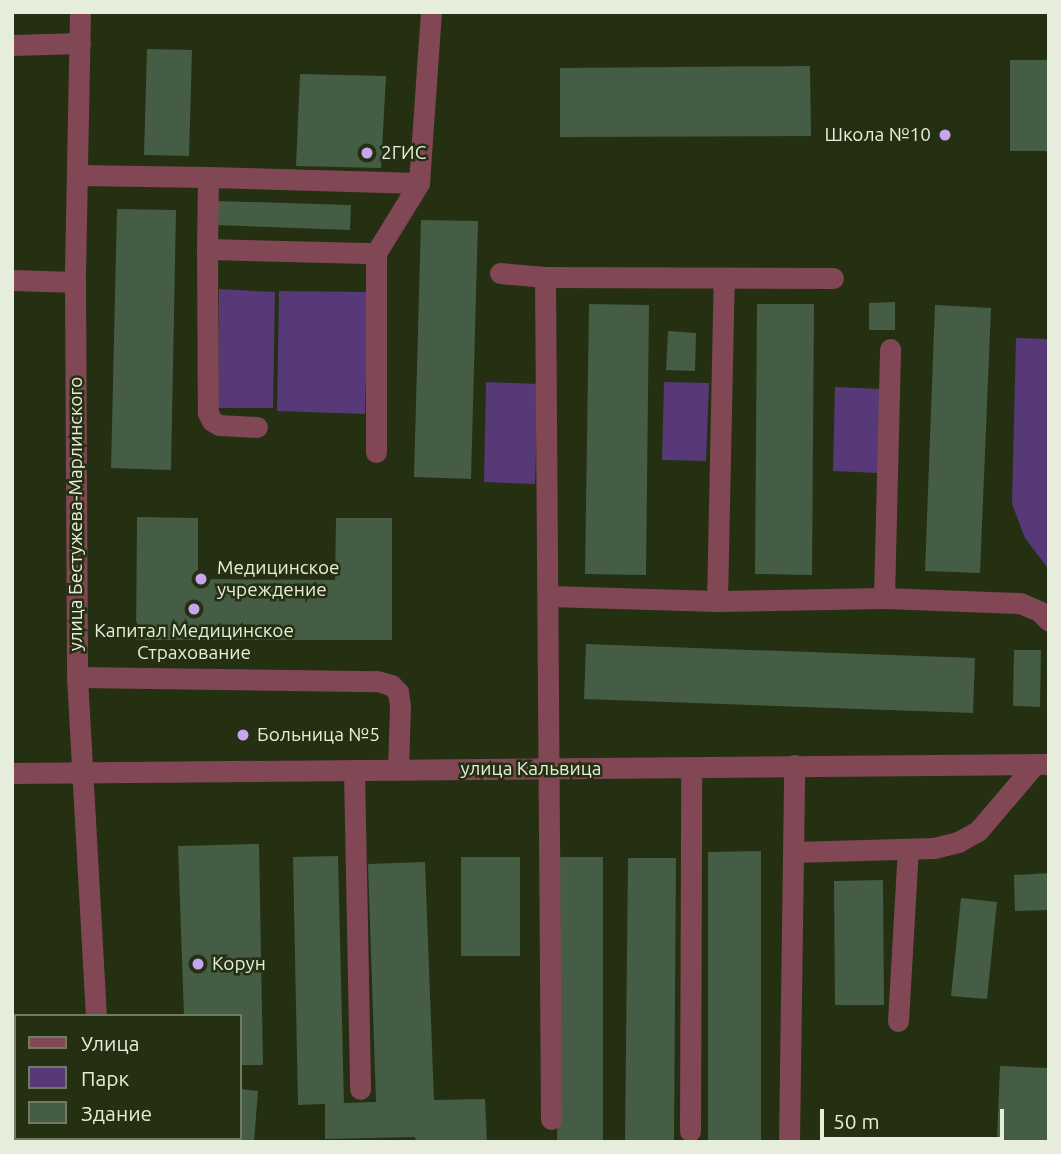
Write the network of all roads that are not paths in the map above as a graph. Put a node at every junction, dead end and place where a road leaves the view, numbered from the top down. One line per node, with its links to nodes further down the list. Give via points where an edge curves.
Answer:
1 (80, 12): 3 (street, улица Бестужева-Марлинского)
2 (431, 12): 7 (street)
3 (80, 43): 4 (street); 5 (street, улица Бестужева-Марлинского)
4 (12, 45)
5 (78, 175): 6 (street); 15 (street, улица Бестужева-Марлинского)
6 (208, 177): 7 (street); 8 (street)
7 (419, 183): 9 (street)
8 (207, 249): 9 (street); 17 (street, via 208,413 219,425)
9 (376, 253): 18 (street)
10 (500, 273): 11 (street)
11 (545, 277): 12 (street); 19 (street)
12 (724, 278): 13 (street); 21 (street)
13 (834, 278)
14 (12, 280): 15 (street)
15 (75, 282): 23 (street, улица Бестужева-Марлинского)
16 (890, 349): 20 (street)
17 (257, 427)
18 (376, 452)
19 (549, 596): 21 (street); 27 (street)
20 (884, 598): 21 (street); 22 (street, via 1020,603)
21 (717, 601)
22 (1049, 621)
23 (77, 677): 29 (street, via 377,681 391,685 398,692 400,706); 30 (street, улица Бестужева-Марлинского)
24 (1042, 764): 25 (street, улица Кальвица); 32 (street, via 978,831 958,842)
25 (794, 765): 26 (street, улица Кальвица); 33 (street)
26 (691, 767): 27 (street, улица Кальвица); 38 (street)
27 (549, 769): 29 (street, улица Кальвица); 37 (street)
28 (354, 770): 29 (street, улица Кальвица); 30 (street, улица Кальвица); 36 (street)
29 (398, 770)
30 (83, 772): 31 (street, улица Кальвица); 34 (street, улица Бестужева-Марлинского)
31 (12, 773)
32 (908, 849): 33 (street); 35 (street)
33 (793, 852): 39 (street)
34 (96, 1014)
35 (898, 1021)
36 (360, 1088)
37 (551, 1119)
38 (690, 1131)
39 (789, 1142)

